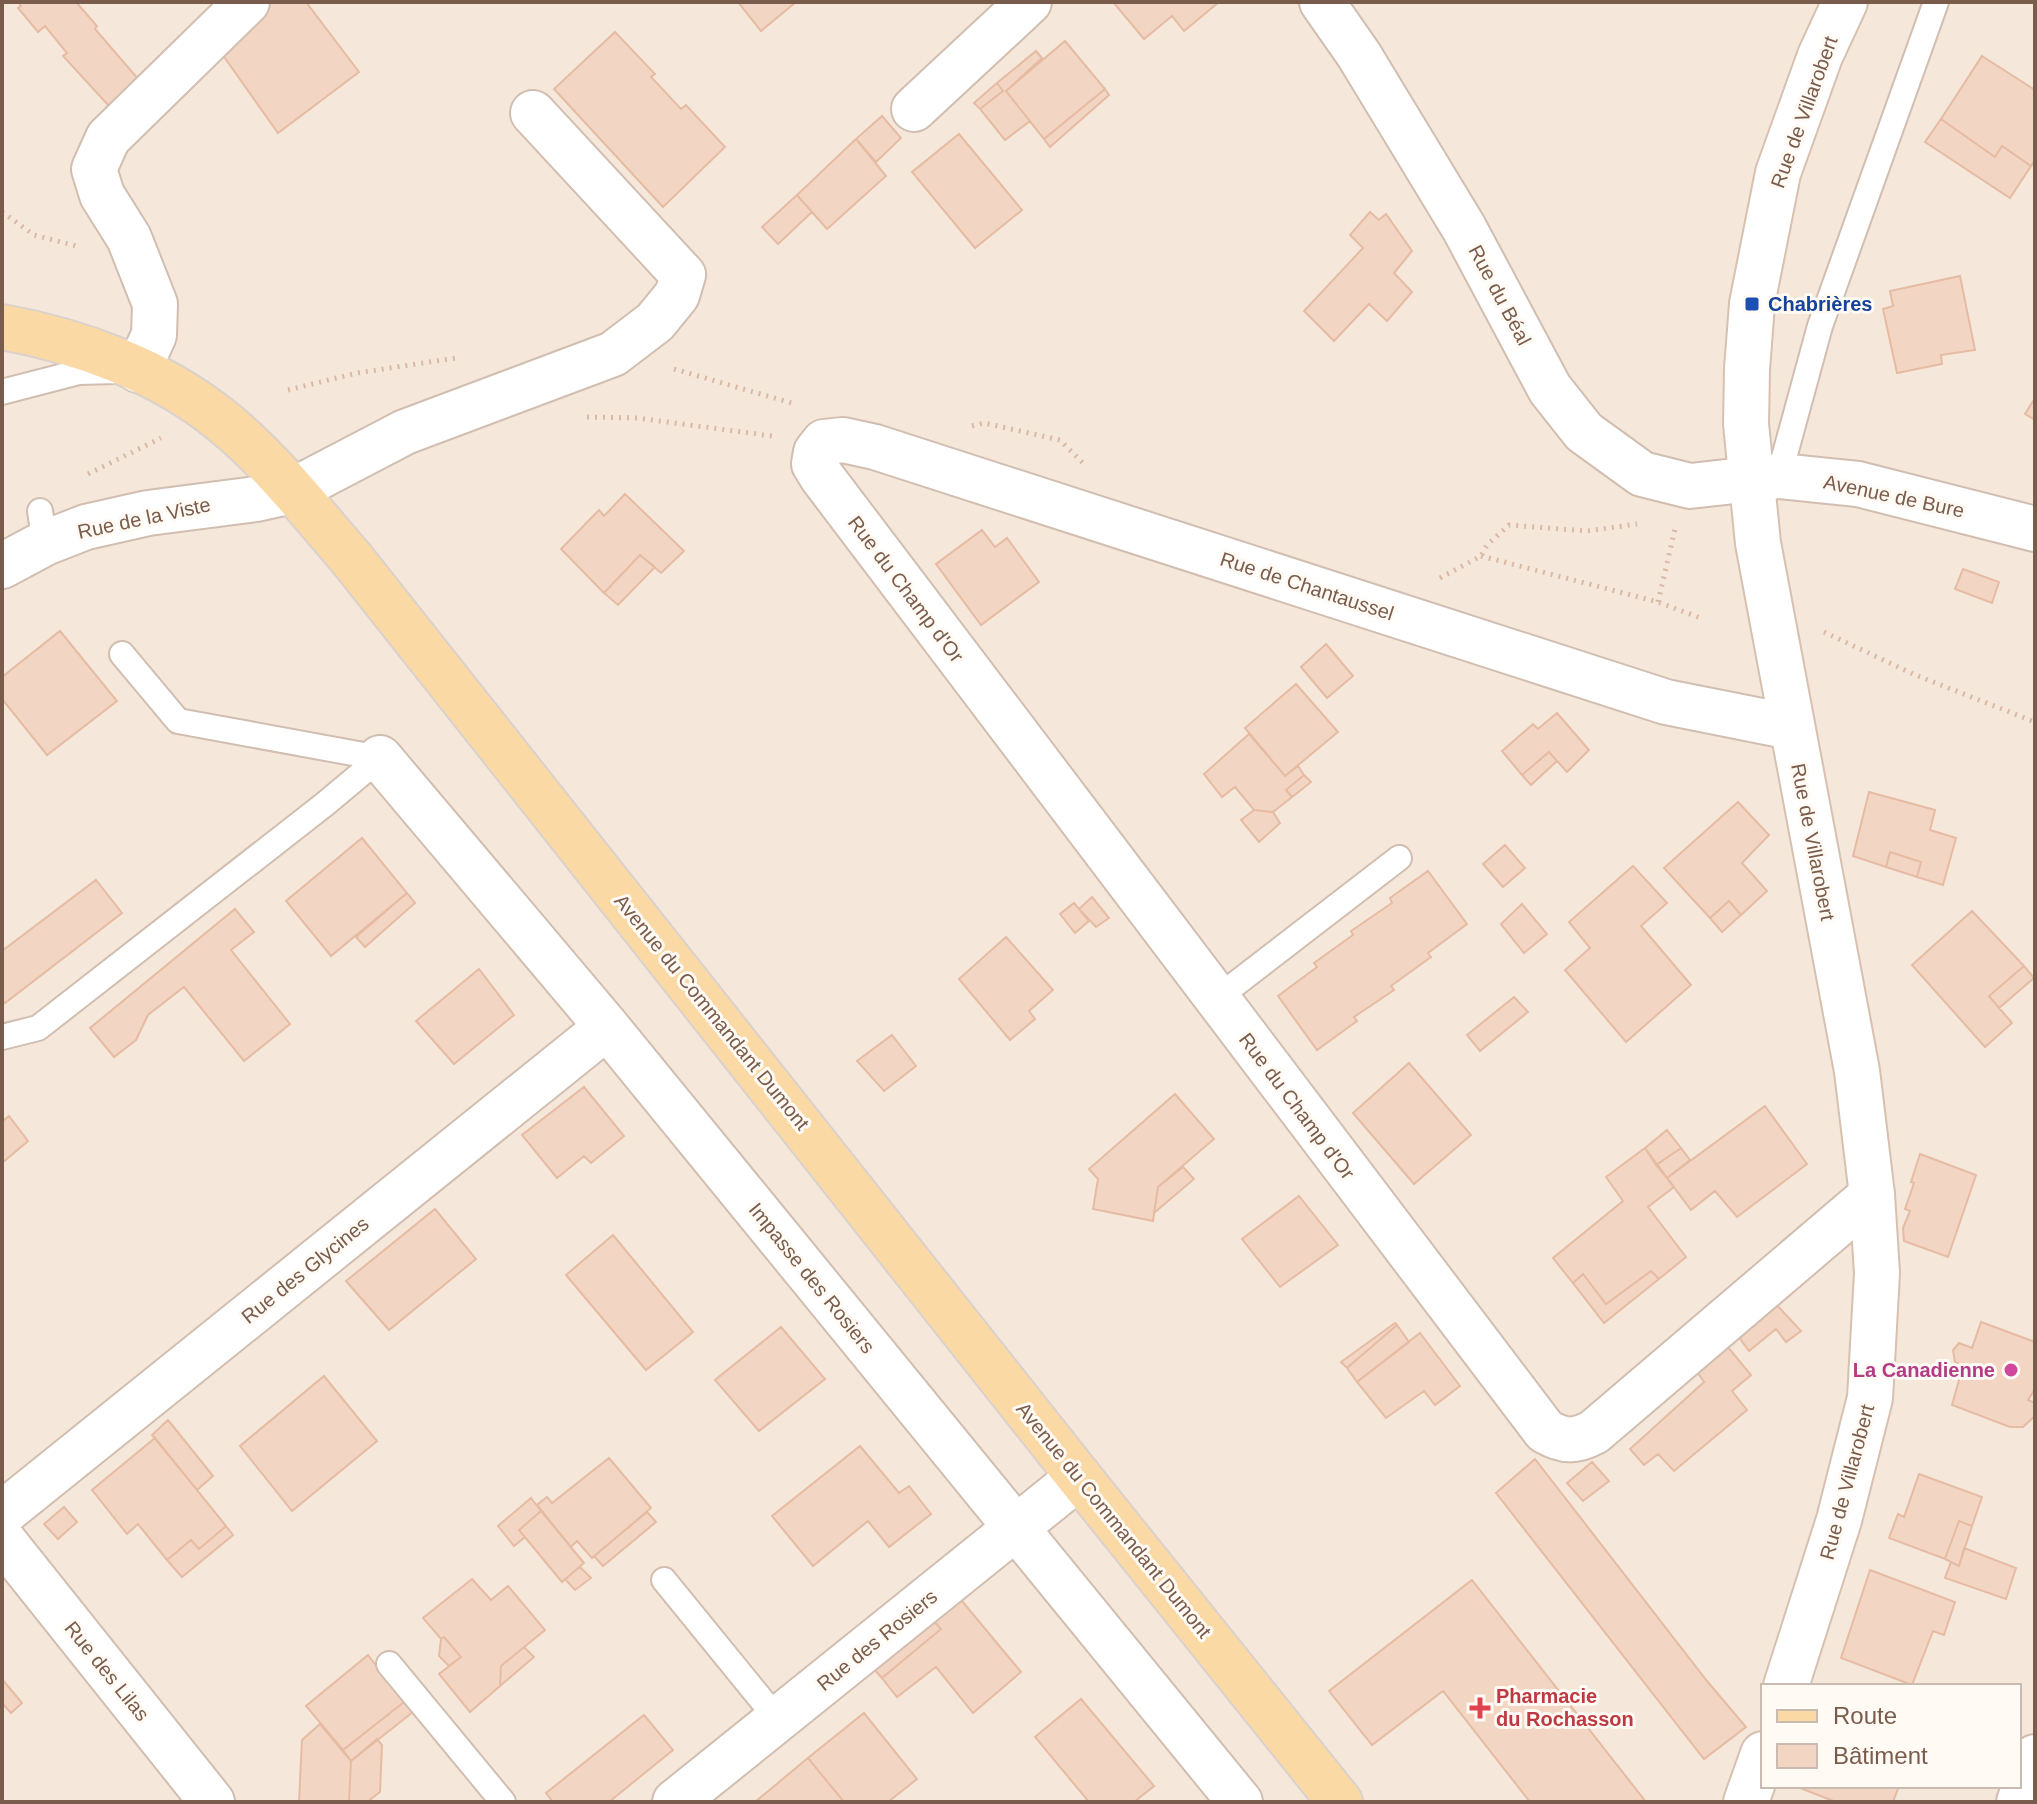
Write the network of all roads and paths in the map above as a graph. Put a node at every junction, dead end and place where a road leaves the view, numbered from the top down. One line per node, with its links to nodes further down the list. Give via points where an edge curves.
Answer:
1 (247, 2): 9 (street, via 108,138 94,169 102,195)
2 (1029, 2): 6 (street)
3 (1322, 2): 16 (street, Rue du Béal, via 1464,228 1550,389 1584,432 1642,474 1690,486)
4 (1845, 2): 16 (street, Rue de Villarobert, via 1778,173 1752,304 1746,410)
5 (1936, 2): 16 (lane)
6 (914, 109)
7 (533, 113): 17 (street, Rue de la Viste, via 683,275 677,295 655,322 613,354 405,432)
8 (2, 212): 9 (path, via 34,235 86,248)
9 (129, 238): 11 (street, via 155,304 154,335)
10 (2, 327): 11 (main road, Avenue du Commandant Dumont, via 74,344)
11 (138, 370): 12 (lane, via 79,372); 17 (main road, Avenue du Commandant Dumont, via 221,420)
12 (2, 392)
13 (575, 417): 15 (path, via 637,418)
14 (170, 434): 20 (path, via 73,481)
15 (824, 442): 28 (street, Rue de Chantaussel, via 875,447 1666,702); 31 (street, Rue du Champ d'Or, via 814,464 822,477)
16 (1765, 477): 21 (street, Avenue de Bure, via 1858,484); 28 (street, Rue de Villarobert, via 1758,543)
17 (292, 491): 20 (street, Rue de la Viste, via 86,527); 35 (main road, Avenue du Commandant Dumont, via 371,583)
18 (1677, 518): 23 (path)
19 (1648, 523): 23 (path, via 1587,531 1509,525 1481,556)
20 (42, 527): 22 (street, Rue de la Viste)
21 (2035, 529)
22 (2, 566)
23 (1658, 602): 24 (path)
24 (1703, 619)
25 (1821, 631): 27 (path)
26 (122, 654): 29 (lane, via 178,721)
27 (2035, 722)
28 (1791, 727): 34 (street, Rue de Villarobert, via 1857,1071)
29 (380, 758): 32 (street, Impasse des Rosiers); 33 (lane, via 38,1028)
30 (1399, 858): 31 (lane)
31 (1216, 999): 34 (street, Rue du Champ d'Or, via 1545,1431 1556,1438 1580,1440 1594,1432)
32 (607, 1027): 36 (street, Rue des Glycines); 37 (street, Impasse des Rosiers)
33 (2, 1037)
34 (1872, 1195): 41 (street, Rue de Villarobert, via 1877,1273 1870,1398 1839,1520)
35 (1079, 1477): 37 (street, Rue des Rosiers); 49 (main road, Avenue du Commandant Dumont)
36 (2, 1514)
37 (1015, 1528): 42 (street, Rue des Rosiers); 48 (street, Impasse des Rosiers)
38 (2, 1539): 45 (street, Rue des Lilas)
39 (664, 1580): 42 (lane)
40 (389, 1664): 46 (lane)
41 (1787, 1684)
42 (778, 1720): 47 (street, Rue des Rosiers)
43 (2035, 1757): 51 (street)
44 (1761, 1760): 50 (street)
45 (212, 1802)
46 (503, 1802)
47 (675, 1802)
48 (1240, 1802)
49 (1340, 1802)
50 (1746, 1802)
51 (2019, 1802)

